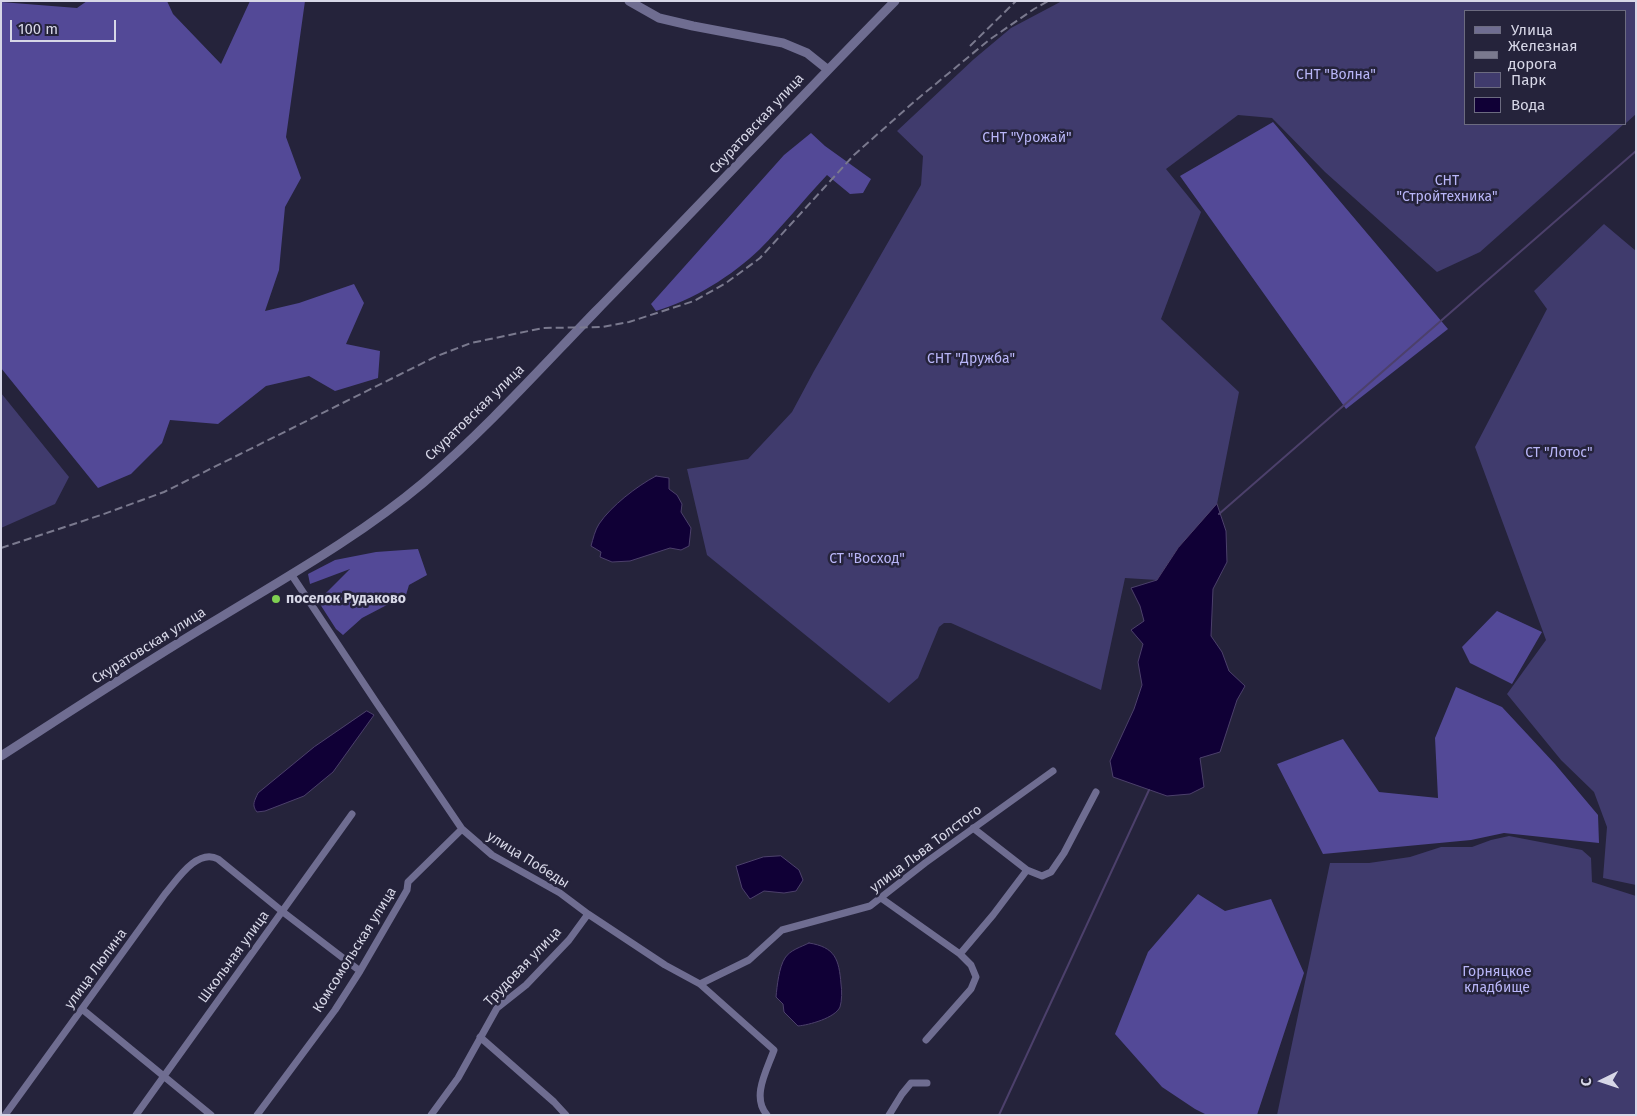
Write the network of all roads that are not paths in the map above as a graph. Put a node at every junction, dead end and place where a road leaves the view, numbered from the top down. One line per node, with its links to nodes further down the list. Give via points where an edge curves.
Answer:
1 (629, 1): 3 (street, via 659,18 782,43 807,53)
2 (895, 1): 3 (street, Скуратовская улица)
3 (827, 69): 4 (street, Скуратовская улица, via 479,431 391,508)
4 (292, 574): 5 (street, Скуратовская улица); 10 (street, улица Победы)
5 (1, 756)
6 (1053, 771): 9 (street, улица Льва Толстого)
7 (1096, 792): 11 (street, via 1064,853 1050,872 1042,876)
8 (352, 814): 13 (street, Школьная улица)
9 (974, 828): 11 (street); 12 (street, улица Льва Толстого)
10 (462, 830): 14 (street, улица Победы, via 492,855 560,893); 16 (street, Комсомольская улица, via 408,882 407,890)
11 (1027, 870): 15 (street)
12 (881, 898): 15 (street); 17 (street, улица Льва Толстого, via 870,906 782,930 749,960)
13 (283, 912): 16 (street); 18 (street, улица Люлина, via 214,856 201,857 164,894); 21 (street, Школьная улица)
14 (588, 914): 17 (street, улица Победы); 19 (street, Трудовая улица, via 569,940 526,985 497,1008)
15 (960, 954): 20 (street, via 971,964 976,977 971,989)
16 (360, 971): 26 (street, Комсомольская улица)
17 (700, 984): 29 (street, улица Победы, via 774,1050 759,1094 761,1108)
18 (82, 1009): 21 (street); 23 (street, улица Люлина)
19 (480, 1037): 27 (street, Трудовая улица, via 458,1078); 28 (street)
20 (926, 1040)
21 (165, 1076): 24 (street, Школьная улица); 25 (street)
22 (926, 1083): 30 (street, via 911,1083)
23 (5, 1115)
24 (136, 1115)
25 (211, 1115)
26 (257, 1115)
27 (431, 1115)
28 (566, 1115)
29 (767, 1115)
30 (890, 1115)

